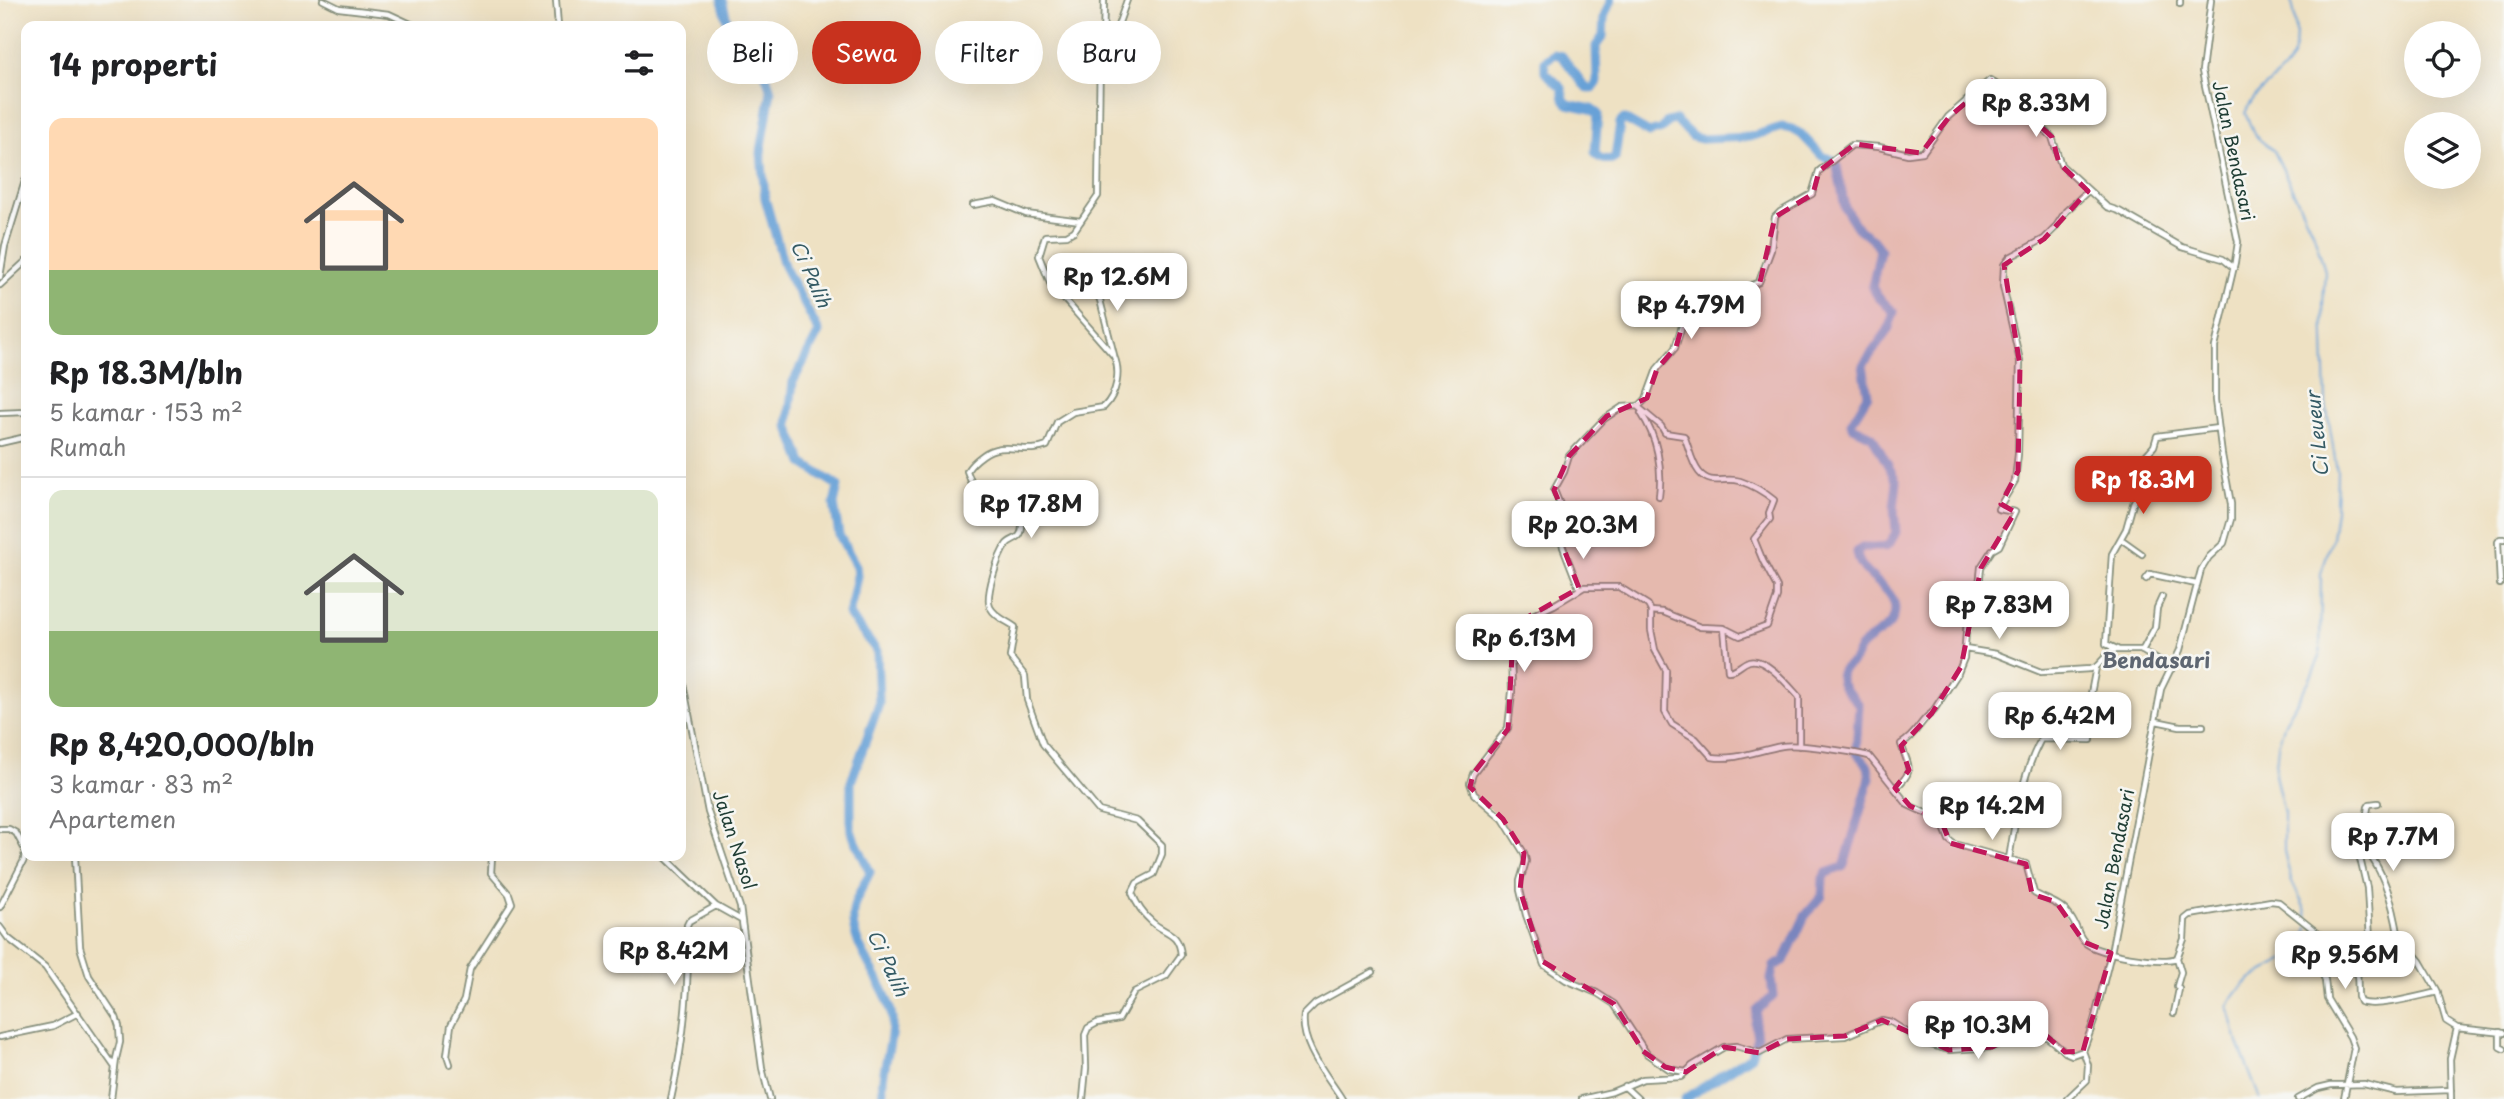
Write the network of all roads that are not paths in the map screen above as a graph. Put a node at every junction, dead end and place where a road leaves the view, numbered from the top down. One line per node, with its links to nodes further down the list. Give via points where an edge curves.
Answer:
1 (323, 0): 6 (street, via 339,8 389,14)
2 (556, 0): 7 (street)
3 (1104, 0): 8 (street)
4 (1127, 0): 9 (street)
5 (2211, 0): 16 (street, Jalan Bendasari, via 2202,71 2238,242)
6 (404, 21)
7 (558, 21)
8 (1104, 21)
9 (1120, 21)
10 (1099, 84): 14 (street, via 1099,189)
11 (2088, 191): 16 (street, via 2107,207); 21 (street, via 2061,165 2052,137 1990,80 1950,116 1923,152 1908,154 1855,144 1816,175 1812,194 1775,217 1771,250 1759,282 1686,313 1675,348 1657,369 1647,398); 39 (street, via 2044,239 2010,257 2003,269 2019,353 2018,454 2015,481 1998,509 2015,512 1999,546 1981,567 1967,619)
12 (21, 194): 17 (street)
13 (973, 205): 14 (street, via 995,201 1026,214)
14 (1082, 221): 20 (street, via 1069,234 1045,236 1040,262 1053,289)
15 (21, 266): 19 (street)
16 (2234, 268): 24 (street, Jalan Bendasari, via 2215,347)
17 (0, 277)
18 (1134, 279): 20 (street, via 1098,279 1094,287)
19 (0, 285)
20 (1114, 356): 86 (street, via 1116,387 1104,407 1069,414 1055,425 1045,447 992,449 967,471 972,484 1002,495 1020,515 1021,530 1006,544 988,596 993,611 1015,627 1010,657 1024,676 1042,741 1100,811 1138,821 1162,845 1154,874 1136,883 1132,893 1151,922 1173,935 1181,955 1166,976 1134,992 1119,1019 1087,1028)
21 (1637, 406): 27 (street, via 1657,446); 35 (street, via 1610,414 1569,456 1554,488 1563,512 1561,537); 38 (street, via 1665,433 1684,436 1702,475 1715,482 1741,481 1774,500 1770,519 1755,539 1777,587 1769,623 1741,636)
22 (21, 412): 23 (street)
23 (0, 413)
24 (2218, 428): 28 (street, via 2156,437); 33 (street, Jalan Bendasari, via 2231,519 2224,543 2204,562)
25 (21, 438): 26 (street)
26 (0, 443)
27 (1659, 496)
28 (2121, 539): 30 (street); 40 (street, via 2112,554 2106,644)
29 (2504, 539): 31 (street, via 2499,540)
30 (2142, 554)
31 (2501, 567): 34 (street)
32 (2146, 579): 33 (street, via 2149,574)
33 (2196, 584): 43 (street, Jalan Bendasari)
34 (2500, 584)
35 (1579, 589): 37 (street, via 1619,587); 79 (street, via 1526,618 1513,637 1508,729 1473,774 1471,791 1503,819 1522,848 1526,861 1520,884 1524,909 1544,965 1614,1004 1647,1054 1669,1069)
36 (2162, 597): 41 (street, via 2155,627)
37 (1651, 611): 38 (street, via 1700,627); 47 (street, via 1655,650 1666,670 1664,709 1672,724 1715,757 1732,759 1780,746)
38 (1724, 628): 47 (street, via 1728,671 1750,660 1760,661 1800,698)
39 (1965, 649): 42 (street, via 1992,652 2044,672); 48 (street, via 1959,670 1932,713 1901,744 1909,770)
40 (2117, 649): 41 (street); 42 (street)
41 (2142, 651): 43 (street)
42 (2096, 667): 53 (street, via 2087,715 2091,740 2041,740 2023,785)
43 (2172, 669): 45 (street, Jalan Bendasari, via 2161,689)
44 (686, 699): 60 (street, Jalan Nasol, via 708,812)
45 (2156, 721): 46 (street); 66 (street, Jalan Bendasari)
46 (2203, 726)
47 (1799, 746): 48 (street, via 1871,757)
48 (1895, 788): 53 (street, via 1908,805 1940,818 1954,844)
49 (2374, 803): 52 (street)
50 (0, 829): 51 (street, via 9,829)
51 (21, 840)
52 (2362, 846): 64 (street, via 2358,858 2368,891); 65 (street, via 2372,856 2393,906)
53 (2009, 859): 66 (street, via 2028,865 2034,893 2059,905 2084,942)
54 (22, 861): 59 (street)
55 (75, 861): 78 (street, via 80,947 92,981 118,1021)
56 (492, 861): 77 (street, via 491,873 512,904 470,969 464,1000 451,1025)
57 (669, 861): 58 (street)
58 (716, 906): 60 (street); 84 (street, via 687,923 687,1001)
59 (0, 908)
60 (742, 921): 85 (street, Jalan Nasol)
61 (0, 927): 70 (street, via 45,967)
62 (2320, 934): 63 (street, via 2334,940); 67 (street, via 2271,901 2190,915 2185,919 2184,939); 80 (street, via 2316,958 2327,999 2354,1048)
63 (2361, 939): 64 (street); 69 (street, via 2357,964 2360,1002 2389,1002)
64 (2370, 939): 65 (street)
65 (2399, 940): 69 (street, via 2420,961)
66 (2111, 953): 67 (street, via 2162,961); 76 (street, Jalan Bendasari)
67 (2176, 958): 71 (street, via 2181,975)
68 (1373, 972): 87 (street, via 1309,1007 1304,1015 1306,1041)
69 (2438, 992): 72 (street, via 2444,1019)
70 (78, 1013): 74 (street, via 46,1028); 78 (street)
71 (2175, 1013)
72 (2457, 1028): 73 (street); 82 (street, via 2451,1049)
73 (2502, 1032): 75 (street, via 2500,1047)
74 (0, 1037)
75 (2504, 1049)
76 (2083, 1051): 79 (street, via 2072,1055 2031,1029 1992,1046 1949,1049 1924,1043 1882,1020 1845,1036 1787,1039 1755,1054 1736,1046 1724,1047); 90 (street, Jalan Bendasari, via 2087,1080)
77 (450, 1064)
78 (115, 1066): 83 (street)
79 (1686, 1072): 81 (street, via 1678,1078 1643,1079)
80 (2346, 1085): 82 (street, via 2396,1092); 91 (street, via 2321,1087); 92 (street)
81 (1624, 1086): 88 (street); 89 (street)
82 (2451, 1090): 93 (street)
83 (111, 1099)
84 (671, 1099)
85 (770, 1099)
86 (1083, 1099)
87 (1342, 1099)
88 (1581, 1099)
89 (1638, 1099)
90 (2067, 1099)
91 (2298, 1099)
92 (2344, 1099)
93 (2451, 1099)

